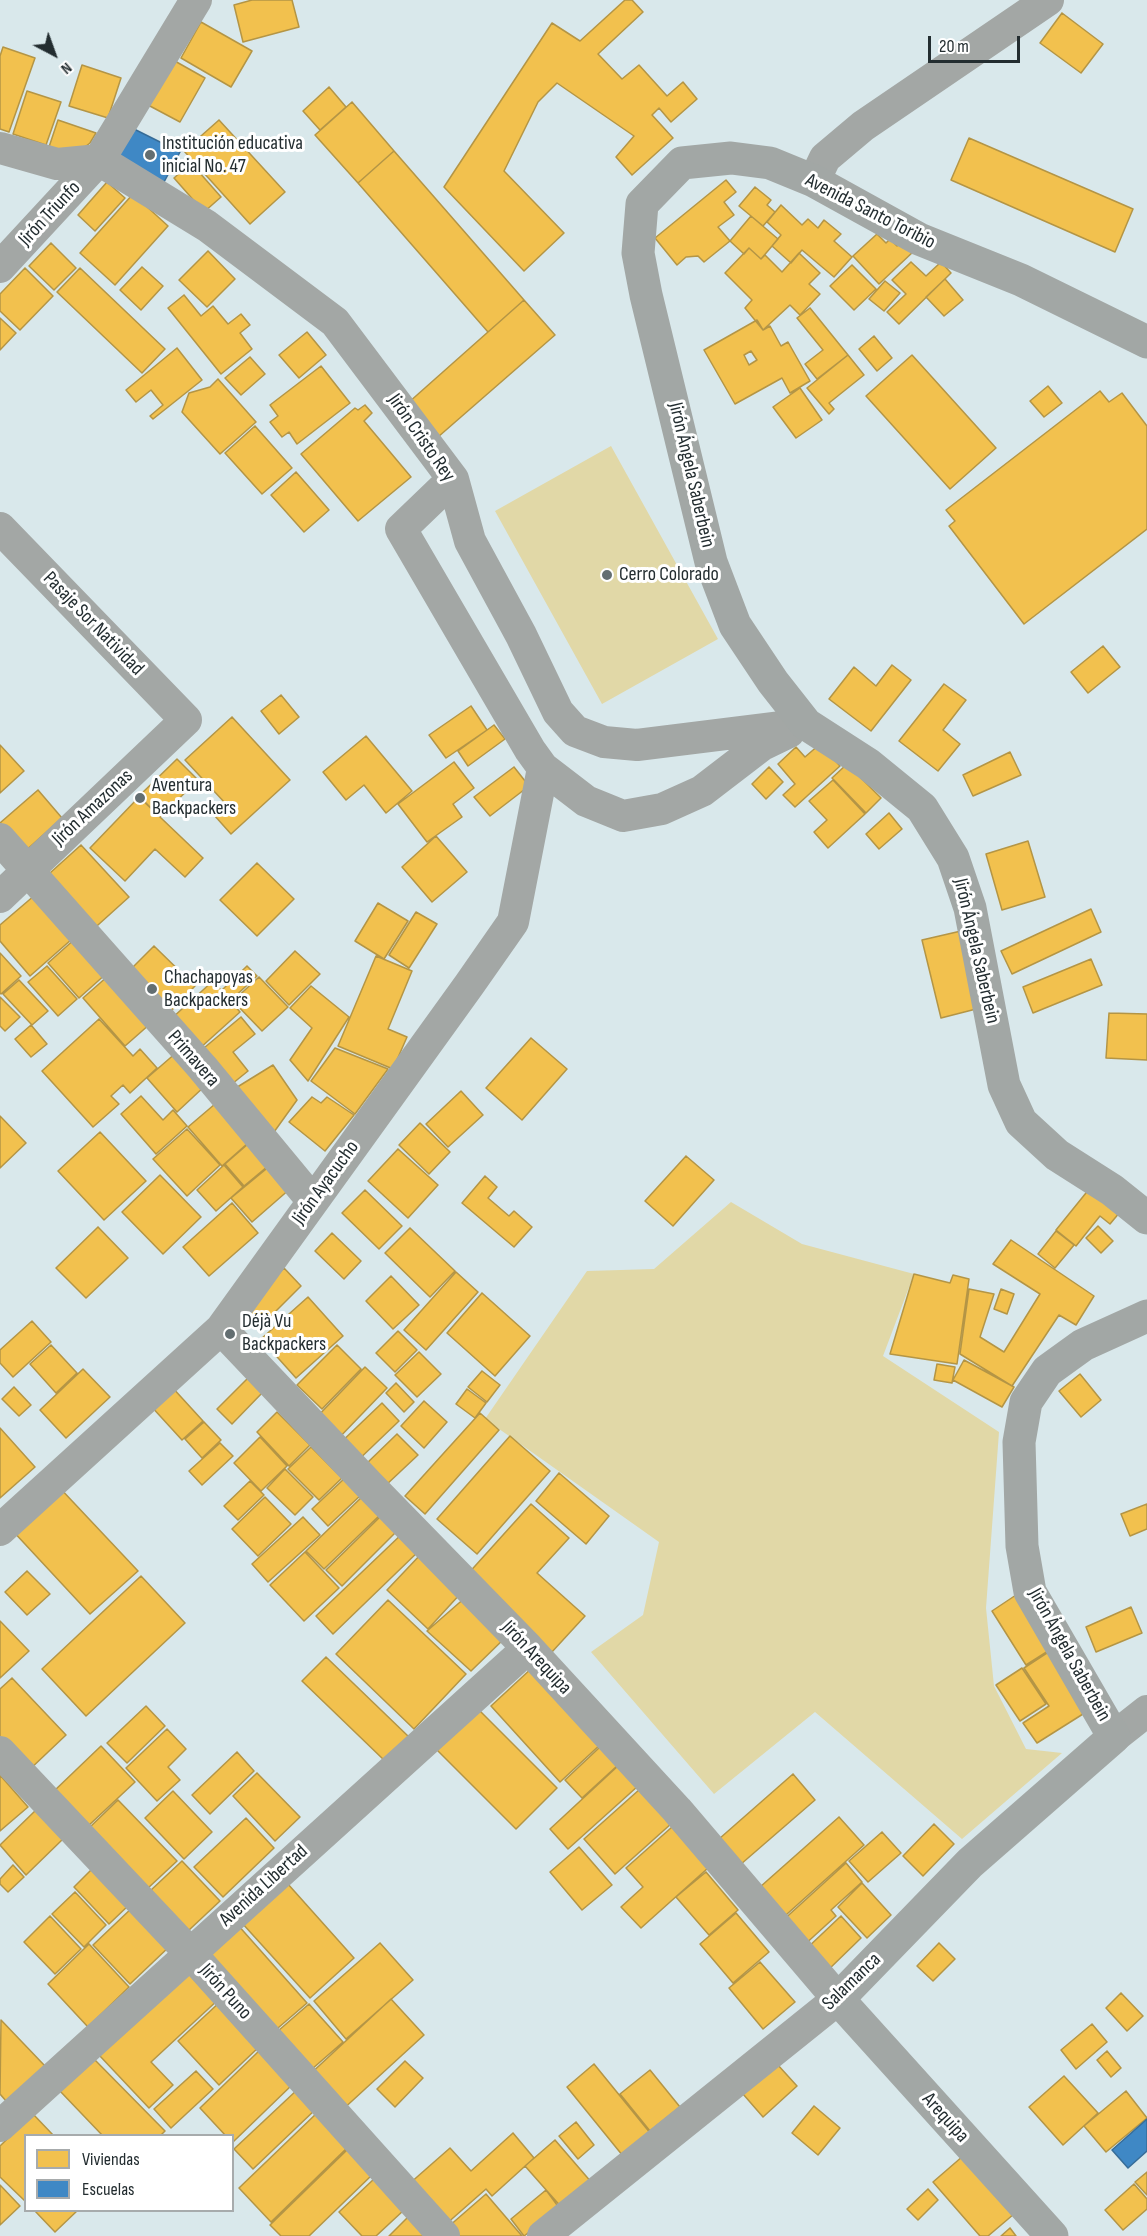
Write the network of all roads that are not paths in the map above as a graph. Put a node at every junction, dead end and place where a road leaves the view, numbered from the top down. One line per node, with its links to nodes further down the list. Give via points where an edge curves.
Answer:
1 (196, 0): 4 (street, Jirón Triunfo)
2 (1048, 0): 5 (street, via 863,126 825,158)
3 (0, 148): 4 (street, via 57,164)
4 (99, 160): 7 (street, Jirón Triunfo); 9 (street, Jirón Cristo Rey, via 207,226 335,322)
5 (814, 182): 6 (main road, Avenida Santo Toribio, via 760,162 731,158 682,163 642,204); 8 (main road, Avenida Santo Toribio, via 919,239 1021,280)
6 (638, 253): 12 (main road, Jirón Ángela Saberbein, via 711,562 735,625)
7 (0, 267)
8 (1147, 342)
9 (453, 479): 12 (street, Jirón Cristo Rey, via 470,542 558,712 575,731 604,742 637,745); 13 (street, via 401,529)
10 (0, 528): 11 (street, Pasaje Sor Natividad)
11 (186, 720): 15 (street, Jirón Amazonas)
12 (806, 724): 13 (street, via 762,745 702,791 662,809 623,816 586,801); 18 (main road, Jirón Ángela Saberbein, via 868,764 922,808 953,858 970,908 1004,1085 1021,1122 1057,1155)
13 (543, 768): 17 (street, Jirón Ayacucho, via 513,922)
14 (0, 839): 15 (street, Primavera)
15 (27, 870): 16 (street, Jirón Amazonas); 17 (street, Primavera, via 202,1067)
16 (0, 897)
17 (312, 1200): 20 (street, Jirón Ayacucho)
18 (1147, 1218)
19 (1147, 1316): 23 (main road, Jirón Ángela Saberbein, via 1083,1345 1047,1371 1026,1402 1019,1442 1022,1546 1030,1592)
20 (221, 1329): 21 (street, Jirón Ayacucho); 22 (street, Jirón Arequipa)
21 (0, 1530)
22 (528, 1648): 25 (street, Avenida Libertad); 26 (street, Jirón Arequipa, via 677,1810)
23 (1136, 1724): 26 (main road, Salamanca, via 970,1863)
24 (0, 1752): 25 (street, Jirón Puno)
25 (190, 1953): 27 (street, Avenida Libertad); 28 (street, Jirón Puno)
26 (838, 1999): 29 (street, Salamanca); 30 (main road, Arequipa)
27 (0, 2126)
28 (444, 2236)
29 (543, 2236)
30 (1052, 2236)

